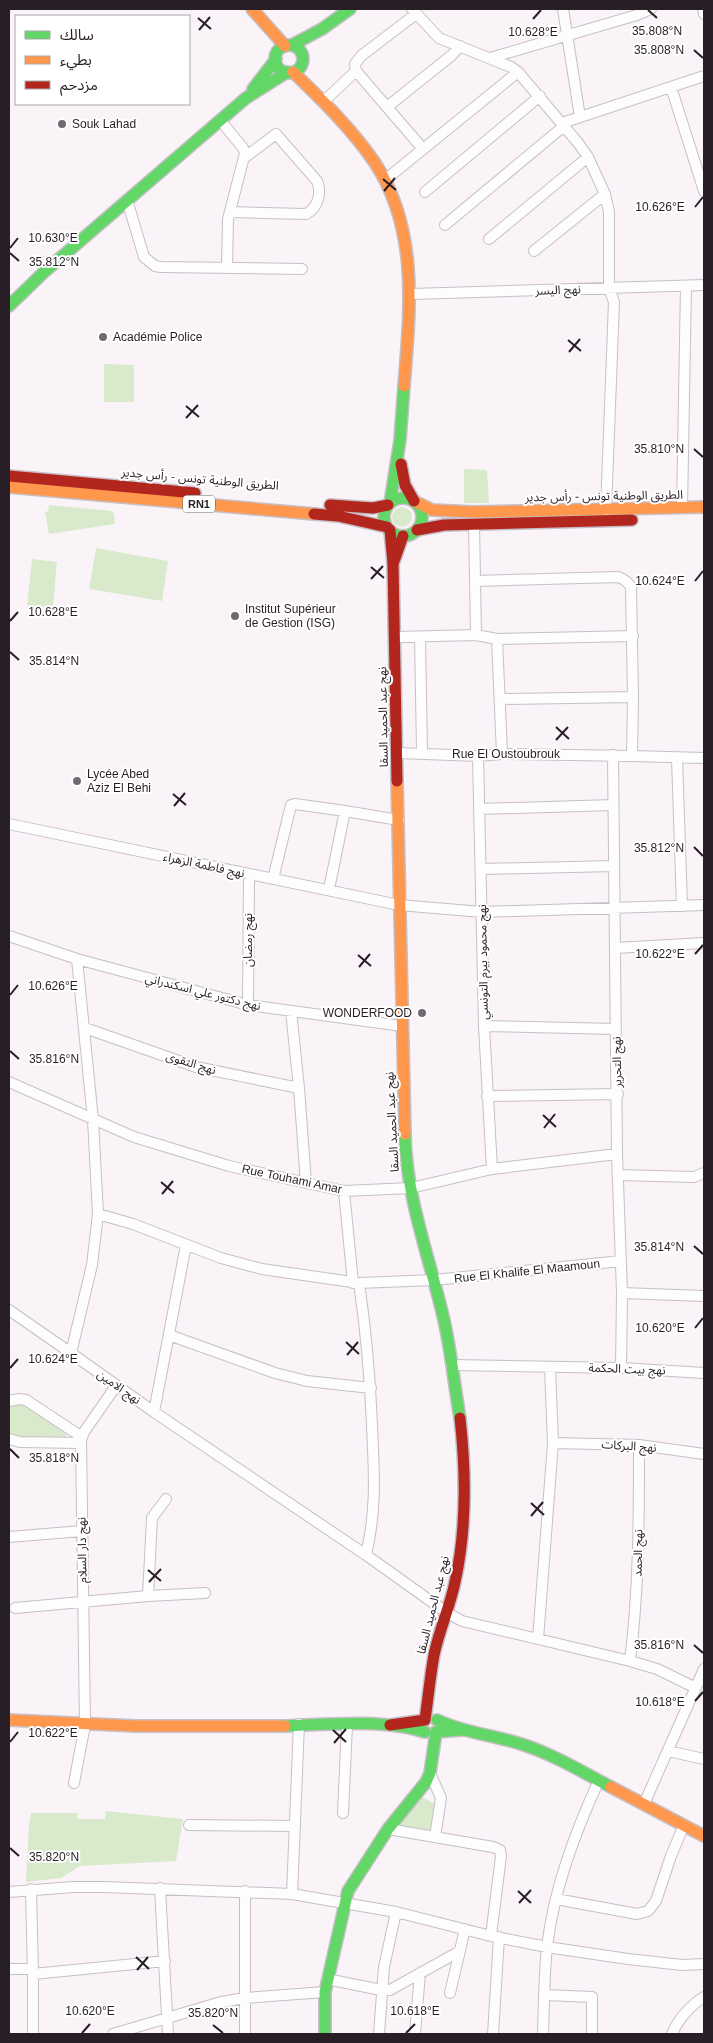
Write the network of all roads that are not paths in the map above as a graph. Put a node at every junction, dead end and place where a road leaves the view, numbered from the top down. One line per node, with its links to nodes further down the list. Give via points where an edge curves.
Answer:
1 (252, 9): 12 (main road)
2 (350, 9): 9 (main road)
3 (563, 9): 10 (street)
4 (651, 9): 7 (street)
5 (703, 9): 8 (street)
6 (414, 11): 11 (street, via 439,38); 15 (street, via 361,56 355,64)
7 (637, 12): 10 (street)
8 (704, 14)
9 (336, 20): 12 (main road); 14 (main road)
10 (568, 35): 13 (street); 24 (street)
11 (460, 46): 13 (street); 23 (street, via 452,56)
12 (282, 51): 14 (main road, via 300,50); 16 (main road, via 279,68); 21 (main road)
13 (490, 58): 17 (street)
14 (303, 61): 16 (main road); 22 (main road)
15 (356, 70): 22 (street); 23 (street)
16 (290, 72): 21 (main road); 22 (main road)
17 (518, 72): 20 (street); 27 (street)
18 (704, 76): 19 (street)
19 (671, 87): 24 (street); 31 (street)
20 (540, 96): 26 (street); 32 (street)
21 (246, 98): 25 (main road)
22 (320, 98): 30 (main road, via 372,158)
23 (387, 107): 27 (street)
24 (580, 117): 26 (street)
25 (220, 120): 29 (street, via 243,148); 34 (main road)
26 (563, 125): 28 (street); 36 (street)
27 (423, 149): 30 (street)
28 (588, 157): 33 (street); 37 (street)
29 (244, 158): 35 (street); 35 (street, via 276,134 317,181 316,205 306,214)
30 (385, 180): 44 (main road, via 399,211 406,239)
31 (704, 191)
32 (426, 192)
33 (605, 194): 38 (street); 43 (street, via 609,212)
34 (127, 200): 39 (street, via 144,257 149,262 162,268); 45 (main road)
35 (230, 212): 39 (street)
36 (445, 225)
37 (489, 239)
38 (534, 251)
39 (227, 268): 40 (street)
40 (302, 269)
41 (704, 285): 42 (street, نهج اليسر)
42 (686, 286): 43 (street, نهج اليسر); 52 (street)
43 (610, 288): 44 (street, نهج اليسر); 53 (street, via 614,302)
44 (411, 294): 46 (main road)
45 (9, 306)
46 (399, 451): 49 (main road, via 402,476); 50 (main road)
47 (9, 476): 50 (main road, الطريق الوطنية تونس - رأس جدير / RN1, via 359,508)
48 (9, 487): 56 (main road, الطريق الوطنية تونس - رأس جدير / RN1, via 338,516)
49 (415, 502): 50 (main road, RN1, via 401,498); 53 (main road, الطريق الوطنية تونس - رأس جدير / RN1, via 432,510 449,512); 57 (main road, via 422,513)
50 (389, 504): 56 (main road, via 384,516)
51 (704, 507): 52 (main road, الطريق الوطنية تونس - رأس جدير / RN1)
52 (682, 508): 53 (main road, الطريق الوطنية تونس - رأس جدير / RN1)
53 (606, 510)
54 (704, 518): 55 (main road, الطريق الوطنية تونس - رأس جدير)
55 (474, 524): 57 (main road, الطريق الوطنية تونس - رأس جدير); 60 (street)
56 (389, 529): 58 (main road, RN1); 59 (main road, نهج عبد الحميد السقا)
57 (417, 530): 58 (main road)
58 (403, 536): 59 (main road)
59 (393, 564): 63 (main road, نهج عبد الحميد السقا)
60 (475, 581): 61 (street); 62 (street, via 624,578 631,587)
61 (476, 635): 64 (street); 65 (street)
62 (633, 636): 65 (street); 66 (street)
63 (396, 637): 64 (street); 69 (main road, نهج عبد الحميد السقا)
64 (420, 637): 68 (street)
65 (497, 639): 67 (street)
66 (633, 697): 67 (street); 73 (street)
67 (500, 699): 70 (street)
68 (422, 752): 69 (street, Rue El Oustoubrouk); 72 (street, Rue El Oustoubrouk)
69 (398, 753): 79 (main road, نهج عبد الحميد السقا)
70 (502, 754): 71 (street, Rue El Oustoubrouk); 72 (street, Rue El Oustoubrouk)
71 (613, 755): 73 (street, Rue El Oustoubrouk); 76 (street, نهج التحرير)
72 (478, 756): 77 (street, نهج محمود بيرم التونسي)
73 (632, 756): 74 (street, Rue El Oustoubrouk)
74 (677, 758): 75 (street, Rue El Oustoubrouk); 88 (street)
75 (704, 758)
76 (613, 805): 77 (street); 81 (street, نهج التحرير)
77 (479, 809): 82 (street, نهج محمود بيرم التونسي)
78 (345, 811): 79 (street); 84 (street, via 291,805); 85 (street)
79 (399, 820): 86 (main road, نهج عبد الحميد السقا)
80 (9, 824): 83 (street, نهج فاطمة الزهراء)
81 (614, 866): 82 (street); 89 (street, نهج التحرير)
82 (481, 869): 90 (street, نهج محمود بيرم التونسي)
83 (249, 875): 84 (street, نهج فاطمة الزهراء); 95 (street, نهج رمضان)
84 (273, 879): 85 (street, نهج فاطمة الزهراء)
85 (329, 889): 86 (street, نهج فاطمة الزهراء)
86 (399, 904): 90 (street, نهج فاطمة الزهراء); 97 (main road, نهج عبد الحميد السقا)
87 (704, 905): 88 (street, نهج فاطمة الزهراء)
88 (682, 906): 89 (street, نهج فاطمة الزهراء)
89 (615, 908): 90 (street, نهج فاطمة الزهراء); 93 (street, نهج التحرير)
90 (482, 912): 98 (street, نهج محمود بيرم التونسي)
91 (9, 936): 94 (street, نهج دكتور علي اسكندراني)
92 (704, 943): 93 (street)
93 (615, 948): 100 (street, نهج التحرير)
94 (78, 959): 95 (street, نهج دكتور علي اسكندراني); 99 (street)
95 (248, 1005): 96 (street, نهج دكتور علي اسكندراني)
96 (291, 1011): 97 (street, نهج دكتور علي اسكندراني); 102 (street)
97 (402, 1026): 112 (main road, نهج عبد الحميد السقا, via 405,1146)
98 (484, 1026): 100 (street); 104 (street, نهج محمود بيرم التونسي)
99 (85, 1028): 102 (street, نهج التقوى, via 196,1067); 105 (street)
100 (616, 1029): 103 (street, نهج التحرير)
101 (9, 1082): 105 (street, Rue Touhami Amar)
102 (299, 1088): 110 (street)
103 (618, 1094): 104 (street); 106 (street, نهج التحرير)
104 (487, 1096): 107 (street, نهج محمود بيرم التونسي)
105 (93, 1120): 110 (street, Rue Touhami Amar, via 229,1166); 114 (street)
106 (617, 1154): 107 (street, Rue Touhami Amar); 108 (street, نهج التحرير)
107 (492, 1169): 112 (street, Rue Touhami Amar)
108 (618, 1175): 109 (street); 116 (street, نهج التحرير)
109 (699, 1175): 111 (street)
110 (306, 1182): 113 (street, Rue Touhami Amar)
111 (704, 1185)
112 (410, 1188): 113 (street, Rue Touhami Amar); 117 (main road, نهج عبد الحميد السقا)
113 (344, 1191): 118 (street)
114 (98, 1214): 115 (street, Rue El Khalife El Maamoun); 123 (street, via 92,1266)
115 (186, 1245): 118 (street, Rue El Khalife El Maamoun, via 262,1268); 122 (street)
116 (621, 1261): 117 (street, Rue El Khalife El Maamoun); 119 (street, نهج التحرير)
117 (434, 1280): 118 (street, Rue El Khalife El Maamoun); 124 (main road, نهج عبد الحميد السقا)
118 (356, 1283): 129 (street)
119 (622, 1292): 120 (street); 126 (street, نهج التحرير)
120 (704, 1296)
121 (9, 1310): 123 (street, نهج الامين)
122 (169, 1335): 129 (street, via 275,1373 308,1381); 131 (street)
123 (71, 1353): 128 (street, نهج الامين)
124 (451, 1365): 125 (street, نهج بيت الحكمة); 145 (main road, نهج عبد الحميد السقا, via 460,1419 464,1511 455,1582)
125 (550, 1368): 126 (street, نهج بيت الحكمة); 134 (street)
126 (621, 1368): 127 (street, نهج بيت الحكمة)
127 (704, 1373)
128 (116, 1386): 131 (street, نهج الامين); 133 (street)
129 (370, 1388): 140 (street, via 375,1495)
130 (9, 1402): 133 (street, via 26,1400)
131 (154, 1412): 140 (street, نهج الامين)
132 (9, 1439): 133 (street, via 20,1442)
133 (81, 1440): 138 (street, نهج دار السلام)
134 (553, 1443): 135 (street, نهج البركات); 146 (street)
135 (639, 1445): 136 (street, نهج البركات); 147 (street, نهج الحمد, via 637,1584)
136 (704, 1454)
137 (166, 1499): 142 (street, via 152,1518)
138 (82, 1531): 139 (street); 143 (street, نهج دار السلام)
139 (9, 1537)
140 (366, 1555): 145 (street, نهج الامين)
141 (205, 1593): 142 (street)
142 (148, 1596): 143 (street)
143 (83, 1602): 144 (street); 152 (street, نهج دار السلام)
144 (15, 1608)
145 (446, 1612): 146 (street, نهج الامين, via 462,1621); 154 (main road, نهج عبد الحميد السقا, via 434,1655 429,1698)
146 (538, 1639): 147 (street, نهج الامين)
147 (630, 1661): 149 (street, نهج الامين, via 657,1669)
148 (704, 1670): 149 (street)
149 (696, 1688): 155 (street)
150 (9, 1720): 152 (main road)
151 (299, 1724): 152 (main road, via 214,1727); 153 (main road); 164 (street)
152 (84, 1725): 159 (street, نهج دار السلام)
153 (347, 1725): 154 (main road); 161 (street)
154 (431, 1726): 157 (main road, نهج عبد الحميد السقا); 158 (main road, via 521,1744)
155 (668, 1751): 156 (street); 160 (street)
156 (704, 1759)
157 (430, 1773): 165 (main road, نهج عبد الحميد السقا); 167 (street, via 441,1798)
158 (599, 1780): 160 (main road); 173 (street, via 576,1832)
159 (74, 1783)
160 (644, 1804): 163 (main road)
161 (343, 1813)
162 (189, 1825): 164 (street)
163 (684, 1825): 166 (main road); 173 (street, via 656,1901 648,1911 637,1914)
164 (295, 1826): 172 (street)
165 (388, 1829): 167 (street); 174 (main road, نهج عبد الحميد السقا, via 353,1882)
166 (704, 1836)
167 (435, 1837): 177 (street, via 500,1850)
168 (160, 1888): 169 (street); 170 (street); 180 (street)
169 (31, 1890): 171 (street); 183 (street)
170 (245, 1891): 172 (street); 191 (street)
171 (9, 1892)
172 (292, 1894): 174 (street)
173 (556, 1899): 178 (street)
174 (344, 1902): 175 (street); 185 (main road, نهج عبد الحميد السقا)
175 (396, 1912): 176 (street); 186 (street)
176 (465, 1929): 177 (street); 179 (street)
177 (495, 1937): 178 (street); 200 (street)
178 (547, 1947): 181 (street, via 682,1965); 189 (street)
179 (460, 1952): 184 (street); 188 (street)
180 (165, 1961): 183 (street); 192 (street)
181 (704, 1964)
182 (9, 1969): 183 (street)
183 (33, 1972): 193 (street)
184 (420, 1973): 186 (street, via 390,1990); 199 (street)
185 (327, 1979): 186 (street); 187 (main road, نهج عبد الحميد السقا)
186 (381, 1990): 198 (street)
187 (325, 1992): 191 (street); 197 (main road, نهج عبد الحميد السقا)
188 (450, 1993)
189 (545, 1995): 201 (street); 202 (street, via 592,1997)
190 (704, 1996): 203 (street, via 693,2004)
191 (245, 1998): 192 (street); 196 (street)
192 (168, 2018): 194 (street); 195 (street)
193 (32, 2034)
194 (113, 2034)
195 (168, 2034)
196 (245, 2034)
197 (325, 2034)
198 (379, 2034)
199 (415, 2034)
200 (493, 2034)
201 (543, 2034)
202 (592, 2034)
203 (672, 2034)

